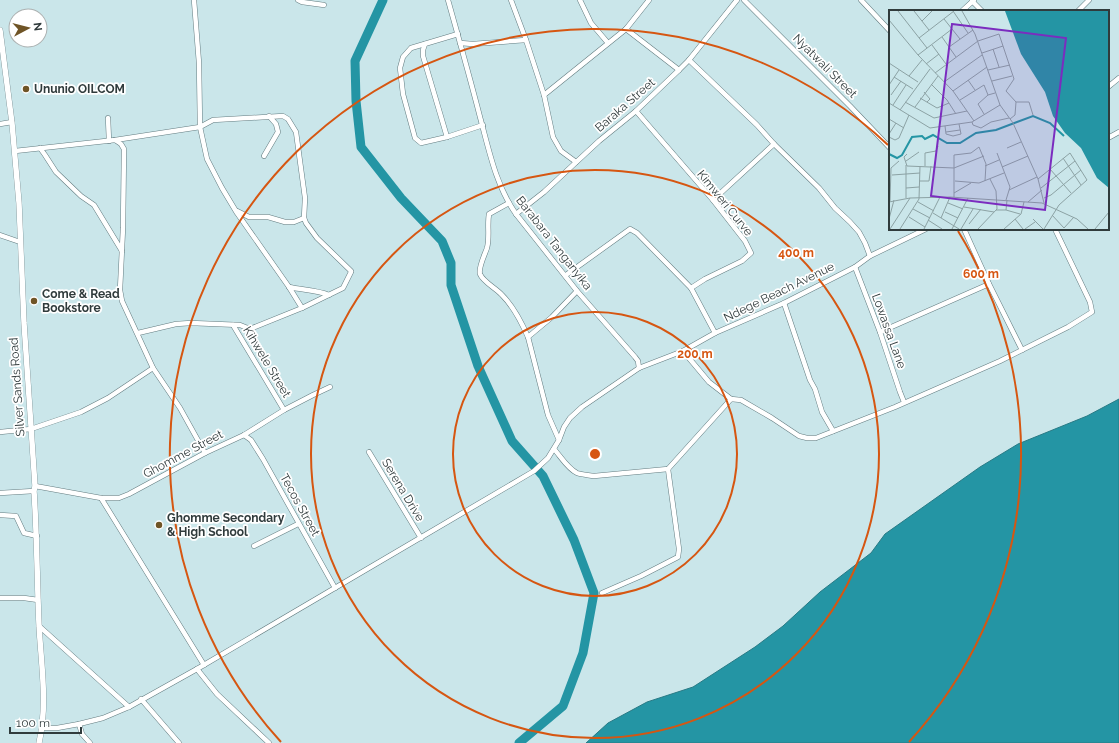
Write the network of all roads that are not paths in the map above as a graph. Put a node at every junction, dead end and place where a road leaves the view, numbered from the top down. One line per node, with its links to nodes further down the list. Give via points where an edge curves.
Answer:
1 (194, 0): 38 (street, via 199,63)
2 (298, 0): 14 (street)
3 (448, 0): 21 (street, Barabara Tanganyika)
4 (511, 0): 22 (street)
5 (580, 0): 24 (street, via 591,23)
6 (649, 0): 18 (street)
7 (737, 0): 26 (street, Baraka Street)
8 (744, 0): 45 (street, Nyatwali Street)
9 (861, 0): 20 (street)
10 (1080, 0): 13 (street)
11 (1089, 0): 13 (street)
12 (973, 1): 15 (street); 16 (street)
13 (1084, 4): 17 (street)
14 (324, 5)
15 (963, 10)
16 (981, 10)
17 (1079, 10)
18 (626, 29): 24 (street); 28 (street)
19 (0, 30): 27 (street, Silver Sands Road)
20 (889, 30)
21 (458, 34): 23 (street, Barabara Tanganyika); 25 (street)
22 (526, 40): 23 (street); 31 (street)
23 (460, 43): 37 (street, Barabara Tanganyika)
24 (608, 43): 31 (street)
25 (425, 44): 40 (street, via 423,56); 40 (street, via 411,48 403,57 400,68 403,94 418,142 425,143)
26 (689, 60): 28 (street, Baraka Street); 44 (street)
27 (2, 62): 35 (street, Silver Sands Road)
28 (679, 70): 32 (street, Baraka Street)
29 (1119, 78): 30 (street)
30 (1109, 86)
31 (544, 95): 49 (street, via 556,144)
32 (636, 111): 49 (street, Baraka Street); 50 (street, Kimweri Curve)
33 (269, 116): 38 (street, via 213,120); 48 (street, via 276,124 278,132); 54 (street, via 286,117 296,132 305,198)
34 (108, 118): 43 (street)
35 (12, 122): 36 (street); 47 (street, Silver Sands Road)
36 (0, 124)
37 (482, 125): 40 (street); 51 (street, Barabara Tanganyika, via 500,184)
38 (200, 127): 42 (street); 52 (street, via 208,159)
39 (1119, 132): 41 (street)
40 (447, 137)
41 (1109, 137)
42 (115, 140): 43 (street); 60 (street, via 124,149)
43 (108, 141): 46 (street)
44 (774, 144): 50 (street); 61 (street, via 850,222 865,243)
45 (889, 147)
46 (40, 148): 47 (street); 60 (street, via 56,172 80,196 94,205)
47 (14, 150): 59 (street, Silver Sands Road)
48 (264, 156)
49 (576, 162): 53 (street, Baraka Street)
50 (713, 200): 66 (street, Kimweri Curve, via 745,241 751,253 742,261)
51 (509, 203): 53 (street, Barabara Tanganyika); 75 (street, via 489,214 488,246 479,270 480,276 513,307)
52 (235, 210): 54 (street, via 249,217 268,217 285,222); 65 (street)
53 (516, 214): 63 (street, Barabara Tanganyika)
54 (304, 218): 68 (street, via 316,238 351,271 343,288)
55 (924, 230): 61 (street, Ndege Beach Avenue)
56 (964, 230): 64 (street)
57 (1055, 230): 76 (street, via 1092,310 1084,318)
58 (0, 235): 59 (street)
59 (20, 242): 84 (street, Silver Sands Road)
60 (122, 251): 73 (street, via 120,296)
61 (870, 256): 62 (street, Ndege Beach Avenue)
62 (855, 267): 69 (street, Ndege Beach Avenue); 72 (street, Lowassa Lane)
63 (566, 275): 66 (street, via 630,229); 67 (street, Barabara Tanganyika)
64 (989, 284): 72 (street); 76 (street)
65 (290, 287): 68 (street); 70 (street)
66 (691, 288): 74 (street)
67 (578, 290): 75 (street); 79 (street, Barabara Tanganyika, via 635,357)
68 (330, 295): 70 (street)
69 (784, 303): 74 (street, Ndege Beach Avenue); 85 (street, via 822,412)
70 (302, 308): 71 (street, via 250,329)
71 (233, 325): 73 (street, via 176,324); 83 (street, Kihwele Street)
72 (880, 332): 82 (street, Lowassa Lane)
73 (138, 333): 78 (street)
74 (714, 333): 77 (street, Ndege Beach Avenue)
75 (528, 337): 88 (street, via 548,415)
76 (1022, 350): 82 (street, via 969,376)
77 (683, 351): 79 (street, Ndege Beach Avenue); 81 (street, via 708,382)
78 (153, 368): 84 (street, via 108,398 81,412); 91 (street, via 180,408)
79 (639, 368): 88 (street, Ndege Beach Avenue, via 582,407 570,418)
80 (330, 387): 83 (street, Ghomme Street)
81 (731, 399): 85 (street, via 741,400 799,436 816,438); 92 (street)
82 (904, 402): 85 (street)
83 (284, 410): 87 (street, Ghomme Street)
84 (31, 429): 86 (street); 93 (street, Silver Sands Road)
85 (833, 431)
86 (0, 432)
87 (244, 435): 91 (street, Ghomme Street); 97 (street, Tecos Street, via 251,440 263,459)
88 (559, 440): 89 (street, Ndege Beach Avenue)
89 (554, 449): 92 (street, via 570,468 583,475); 99 (street, Ndege Beach Avenue, via 534,471)
90 (369, 452): 99 (street, Serena Drive)
91 (205, 453): 95 (street, Ghomme Street, via 119,498)
92 (668, 469): 102 (street, via 678,557)
93 (34, 489): 94 (street, Ghomme Street); 95 (street, Ghomme Street); 98 (street, Silver Sands Road)
94 (0, 493)
95 (101, 498): 106 (street)
96 (0, 515): 98 (street, via 16,516 24,533)
97 (298, 524): 100 (street); 101 (street, Tecos Street)
98 (37, 536): 104 (street, Silver Sands Road)
99 (421, 538): 101 (street, Ndege Beach Avenue)
100 (254, 546)
101 (335, 588): 106 (street, Ndege Beach Avenue)
102 (602, 593)
103 (0, 598): 104 (street)
104 (38, 600): 105 (street, Silver Sands Road)
105 (39, 626): 109 (street); 111 (street, Silver Sands Road, via 44,697)
106 (204, 665): 107 (street, Ndege Beach Avenue)
107 (197, 670): 108 (street, Ndege Beach Avenue); 112 (street)
108 (141, 699): 109 (street, Ndege Beach Avenue); 115 (street)
109 (129, 707): 110 (street, Ndege Beach Avenue, via 103,718)
110 (79, 724): 111 (street, Ndege Beach Avenue); 114 (street, via 82,734)
111 (43, 728): 113 (street, Silver Sands Road)
112 (263, 741): 116 (street)
113 (40, 743)
114 (90, 743)
115 (179, 743)
116 (269, 743)

